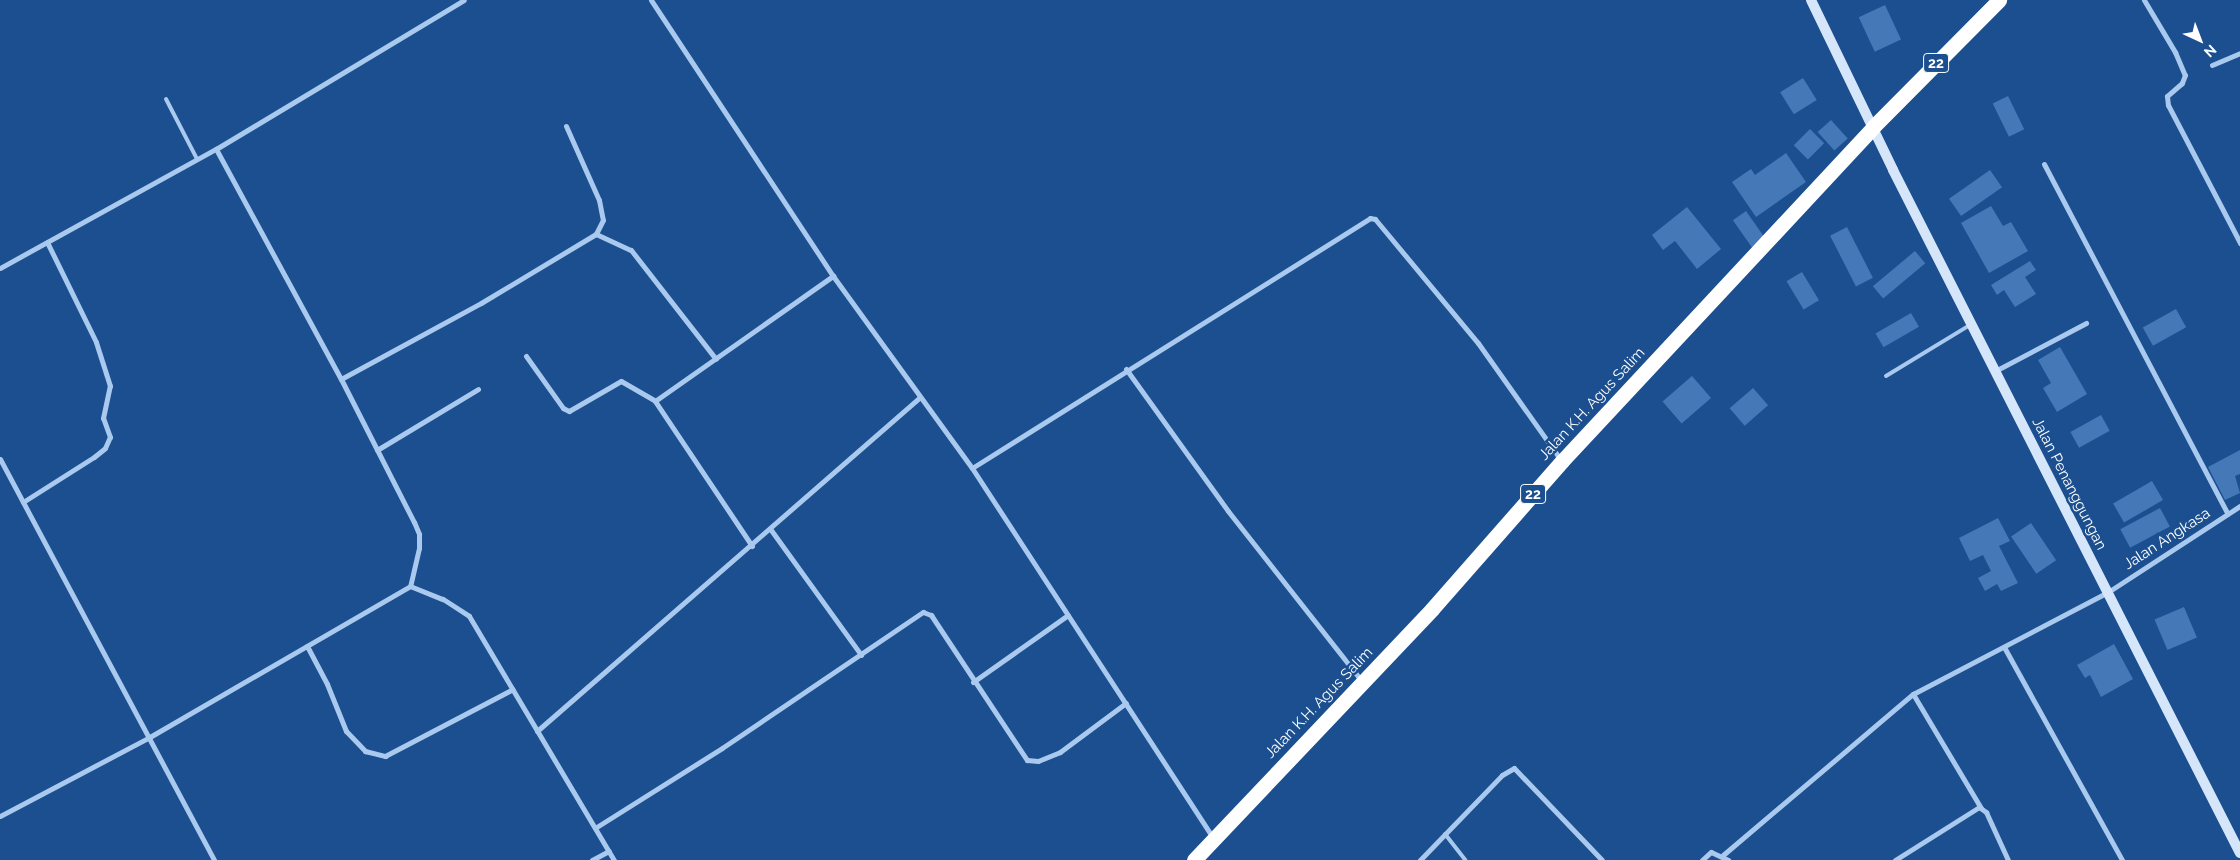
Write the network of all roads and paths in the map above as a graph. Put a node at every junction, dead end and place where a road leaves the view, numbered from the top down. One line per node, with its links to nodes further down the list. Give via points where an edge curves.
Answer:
1 (464, 0): 11 (street)
2 (651, 0): 18 (street)
3 (1811, 0): 10 (main road, Jalan Penanggungan)
4 (1998, 0): 10 (highway, 22)
5 (2144, 0): 16 (street, via 2185,75 2167,96 2168,104)
6 (2240, 52): 7 (street)
7 (2212, 65)
8 (166, 99): 12 (lane)
9 (566, 126): 14 (street, via 599,200 603,220)
10 (1873, 127): 20 (main road, Jalan Penanggungan); 32 (highway, Jalan K.H. Agus Salim / 22)
11 (216, 149): 12 (street); 26 (street)
12 (197, 159): 15 (street)
13 (2044, 164): 36 (street)
14 (596, 234): 22 (street, via 631,250); 26 (street, via 481,303)
15 (47, 242): 17 (street); 34 (street, via 96,342 110,386 103,418 110,437 105,448 94,458)
16 (2240, 243)
17 (0, 268)
18 (833, 276): 22 (street); 28 (street)
19 (2086, 323): 24 (street)
20 (1971, 324): 24 (main road, Jalan Penanggungan); 25 (lane)
21 (526, 356): 29 (street, via 563,408 569,411 621,380)
22 (716, 359): 29 (street)
23 (1126, 369): 32 (street, via 1370,218 1375,219 1478,343); 33 (street); 46 (street, via 1228,511)
24 (1995, 371): 40 (main road, Jalan Penanggungan)
25 (1886, 376)
26 (342, 379): 30 (street)
27 (478, 389): 30 (street)
28 (919, 398): 33 (street); 37 (street)
29 (656, 401): 38 (street)
30 (377, 450): 39 (street, via 419,534)
31 (0, 459): 34 (street)
32 (1562, 461): 46 (highway, Jalan K.H. Agus Salim / 22)
33 (972, 468): 41 (street)
34 (23, 502): 51 (street)
35 (2240, 506): 36 (street, Jalan Angkasa)
36 (2228, 514): 40 (street, Jalan Angkasa)
37 (771, 530): 38 (street); 44 (street)
38 (752, 546): 50 (street)
39 (410, 586): 42 (street); 47 (street, via 443,599 469,616)
40 (2108, 592): 43 (street, Jalan Angkasa); 58 (main road, Jalan Penanggungan)
41 (1068, 615): 45 (street); 49 (street)
42 (307, 646): 47 (street, via 328,684 346,731 365,751 385,756); 51 (street)
43 (2004, 647): 48 (street, Jalan Angkasa); 71 (street)
44 (861, 655): 45 (street, via 923,612 931,615); 54 (street)
45 (973, 682): 49 (street, via 1027,760 1038,762 1060,752)
46 (1363, 682): 56 (highway, Jalan K.H. Agus Salim / 22)
47 (513, 689): 50 (street)
48 (1913, 694): 52 (street); 59 (street, Jalan Angkasa)
49 (1126, 704): 56 (street)
50 (537, 731): 54 (street)
51 (148, 738): 53 (street); 60 (street)
52 (1982, 808): 69 (street, via 1963,815); 70 (street)
53 (0, 816)
54 (595, 828): 57 (street)
55 (1445, 834): 64 (street); 65 (lane); 66 (street, via 1502,775 1514,768)
56 (1214, 839): 63 (highway, Jalan K.H. Agus Salim / 22)
57 (609, 851): 61 (street); 62 (street)
58 (2240, 853)
59 (1723, 855): 67 (street, via 1711,852); 68 (street)
60 (214, 860)
61 (592, 860)
62 (614, 860)
63 (1194, 860)
64 (1420, 860)
65 (1465, 860)
66 (1602, 860)
67 (1702, 860)
68 (1728, 860)
69 (1895, 860)
70 (2008, 860)
71 (2122, 860)

